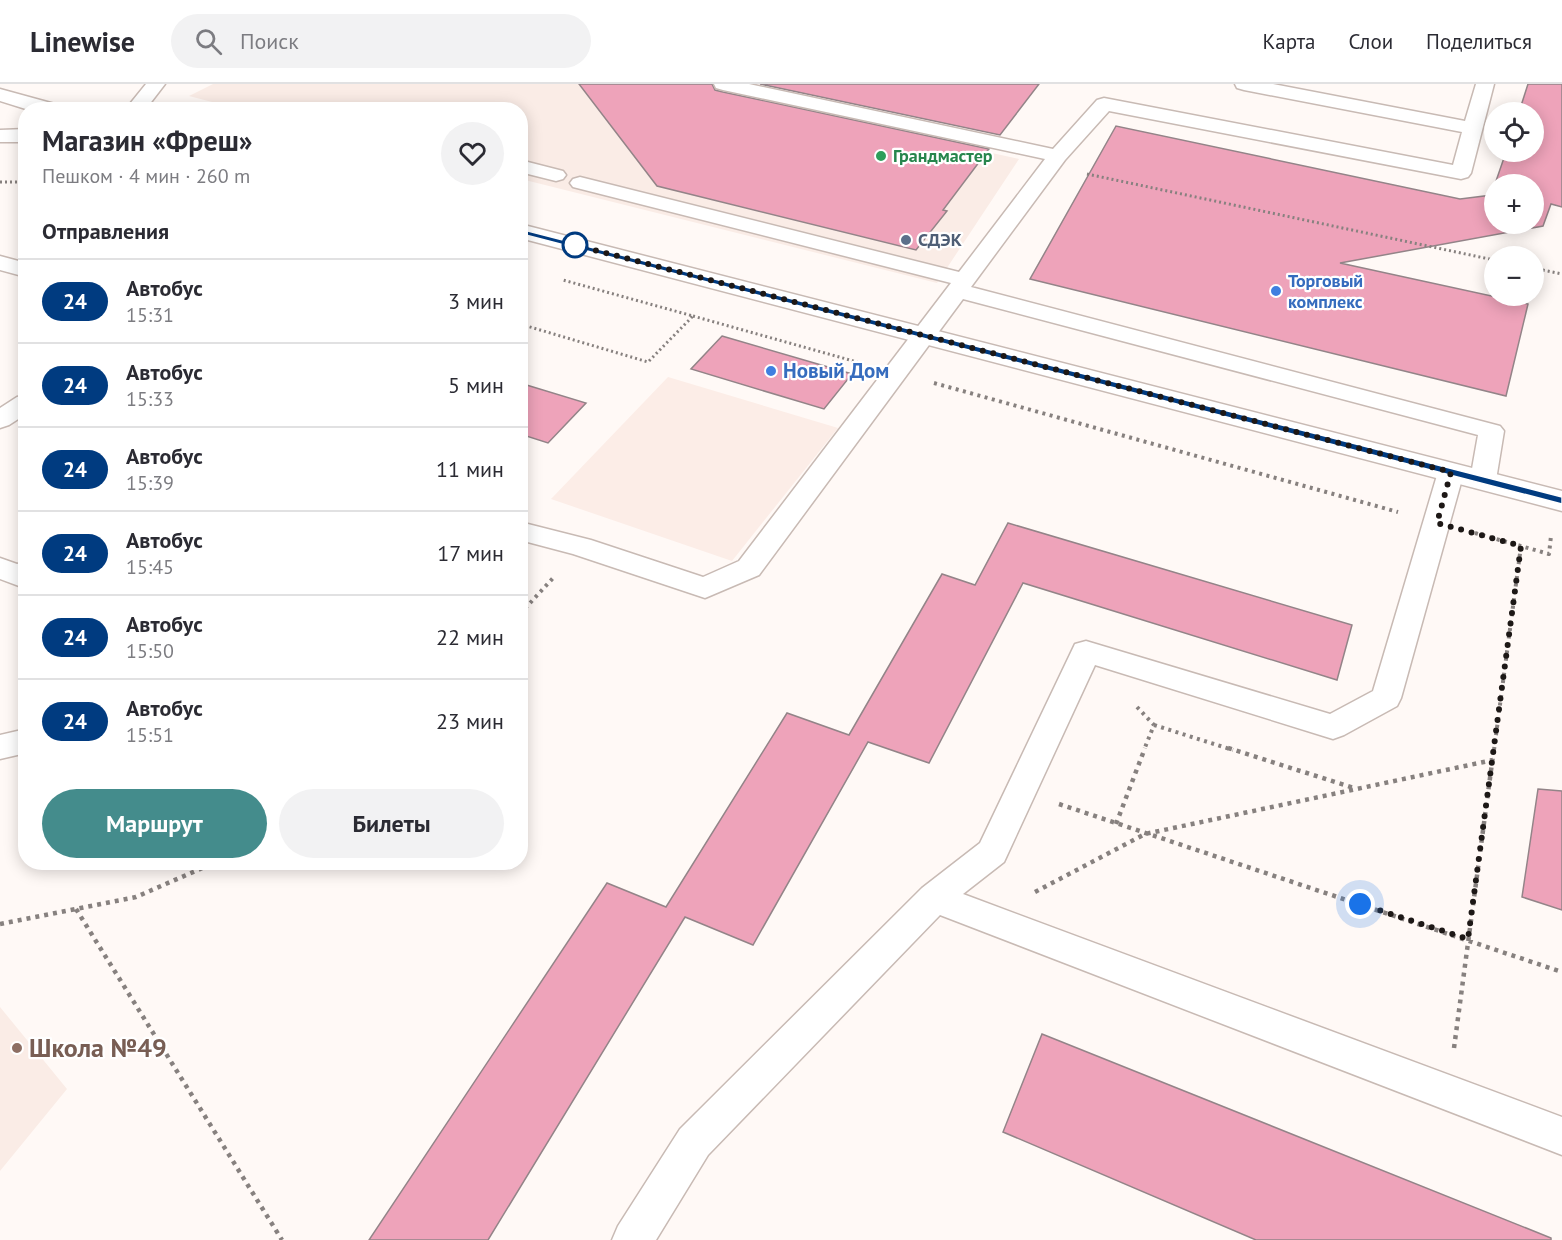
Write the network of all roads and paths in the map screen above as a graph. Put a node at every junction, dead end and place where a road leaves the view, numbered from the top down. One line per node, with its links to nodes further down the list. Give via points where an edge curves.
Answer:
1 (33, 84): 8 (main road, via 35,91)
2 (156, 84): 9 (lane)
3 (723, 84): 13 (lane)
4 (1244, 84): 10 (lane)
5 (1485, 84): 10 (lane)
6 (0, 95): 7 (main road)
7 (26, 102)
8 (51, 102)
9 (141, 102)
10 (1474, 128): 13 (lane, via 1461,173 1109,98)
11 (18, 135): 12 (main road)
12 (0, 136)
13 (1054, 161): 20 (path); 26 (lane)
14 (528, 168): 15 (lane)
15 (556, 175)
16 (0, 182): 17 (path)
17 (18, 182)
18 (580, 183): 26 (lane)
19 (528, 233): 29 (main road)
20 (1484, 258)
21 (0, 263): 22 (lane)
22 (18, 268)
23 (1544, 270): 24 (path)
24 (1562, 274)
25 (555, 278): 27 (path)
26 (960, 285): 29 (lane); 34 (lane, via 1491,431)
27 (693, 316): 28 (path, via 648,362); 30 (path)
28 (528, 326)
29 (922, 335): 30 (lane); 33 (main road)
30 (894, 372): 36 (path); 40 (lane, via 749,568 705,588)
31 (18, 408): 32 (lane)
32 (0, 420)
33 (1451, 472): 34 (main road); 36 (lane)
34 (1483, 480): 35 (main road)
35 (1562, 501)
36 (1437, 523): 39 (path); 50 (lane, via 1386,698 1333,727 1086,652)
37 (528, 533): 40 (lane)
38 (1552, 533): 39 (path, via 1549,554)
39 (1521, 546): 48 (path)
40 (581, 548): 43 (path)
41 (0, 568): 42 (lane)
42 (18, 575)
43 (528, 605)
44 (1131, 701): 45 (path)
45 (1154, 725): 49 (path); 51 (path)
46 (18, 743): 47 (lane)
47 (0, 747)
48 (1492, 760): 49 (path); 58 (path)
49 (1356, 789): 52 (path)
50 (1020, 791): 51 (path); 54 (lane, via 992,852)
51 (1116, 824): 52 (path)
52 (1145, 834): 56 (path); 58 (path)
53 (198, 870): 55 (path, via 136,897)
54 (934, 898): 56 (lane); 63 (lane, via 694,1142)
55 (76, 909): 57 (path); 62 (path)
56 (986, 918): 60 (lane)
57 (0, 924)
58 (1468, 939): 59 (path); 60 (path)
59 (1562, 972)
60 (1448, 1092): 61 (lane)
61 (1562, 1136)
62 (282, 1240)
63 (633, 1240)

